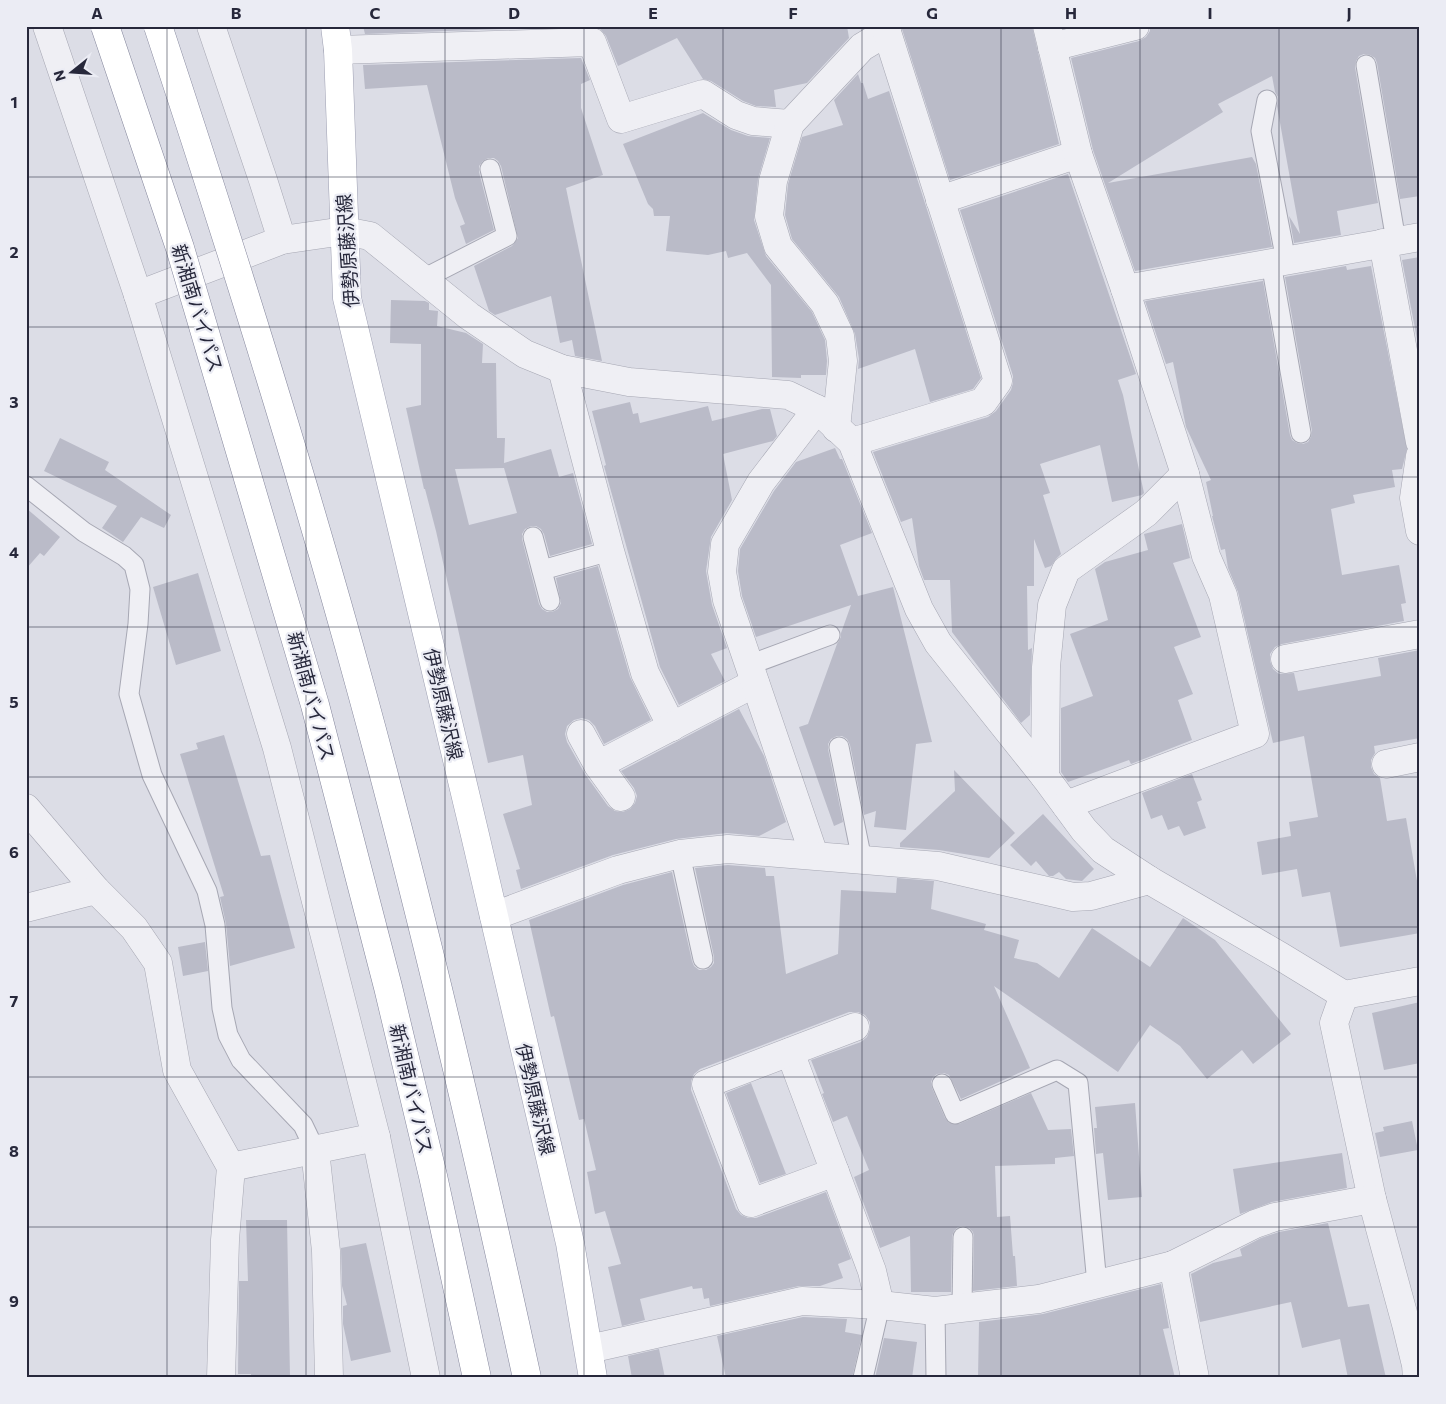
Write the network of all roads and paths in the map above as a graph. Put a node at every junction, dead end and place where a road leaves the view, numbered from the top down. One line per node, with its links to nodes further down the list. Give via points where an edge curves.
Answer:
1 (47, 26): 21 (street)
2 (105, 26): 75 (main road, 新湘南バイパス, bridge, via 180,248 315,705 388,988)
3 (158, 26): 76 (main road, bridge, via 224,227 362,694 435,971)
4 (211, 26): 16 (street)
5 (1135, 26): 7 (street)
6 (886, 29): 11 (street, via 862,47); 14 (street)
7 (1049, 37): 12 (street)
8 (337, 38): 11 (street, via 592,42 621,119 703,94 736,115 753,121); 15 (main road, 伊勢原藤沢線)
9 (1366, 65): 17 (lane)
10 (1268, 100): 18 (lane, via 1261,131)
11 (790, 124): 23 (street, via 772,181 769,216 778,246 825,304 840,336 843,361)
12 (1078, 154): 14 (street); 20 (street)
13 (490, 170): 19 (lane, via 507,236)
14 (940, 200): 23 (street, via 998,381 983,402)
15 (344, 232): 16 (street); 19 (street, via 370,236); 53 (main road, 伊勢原藤沢線, via 347,298)
16 (282, 240): 21 (street)
17 (1400, 240): 18 (street); 25 (street)
18 (1278, 262): 20 (street); 24 (lane)
19 (423, 279): 22 (street, via 468,316 524,354)
20 (1125, 289): 26 (street)
21 (138, 295): 60 (street, via 277,748)
22 (562, 369): 23 (street, via 629,382 788,396); 30 (street)
23 (835, 426): 36 (street, via 761,482 725,544 722,572 727,600); 43 (street, via 919,609 938,643)
24 (1301, 433)
25 (1419, 439): 28 (street, via 1414,498)
26 (1185, 474): 43 (street, via 1146,513 1066,570 1052,605 1046,667); 45 (street, via 1206,556 1223,595 1255,734)
27 (26, 486): 61 (lane, via 84,532 134,565 140,589 129,694 152,775 207,891 215,926 222,1008 228,1035 241,1060 303,1125)
28 (1420, 530)
29 (533, 536): 31 (lane)
30 (610, 551): 31 (lane); 37 (street, via 645,673)
31 (542, 570): 32 (lane)
32 (550, 601)
33 (1420, 634): 35 (street)
34 (830, 635): 36 (lane)
35 (1285, 659)
36 (752, 674): 37 (street); 48 (street)
37 (672, 727): 42 (street)
38 (581, 734): 42 (street)
39 (839, 747): 49 (lane)
40 (1420, 757): 41 (street)
41 (1386, 764)
42 (598, 765): 44 (street)
43 (1045, 777): 45 (street)
44 (621, 797)
45 (1066, 805): 50 (street, via 1103,850)
46 (26, 808): 51 (street)
47 (680, 854): 48 (street, via 728,849); 53 (street, via 618,870); 54 (lane)
48 (814, 855): 49 (street)
49 (862, 860): 50 (street, via 938,866 1073,897 1091,896)
50 (1149, 880): 56 (street)
51 (96, 890): 52 (street); 62 (street, via 134,928 158,963 177,1070)
52 (26, 908)
53 (494, 916): 71 (main road, 伊勢原藤沢線, via 570,1244)
54 (703, 959)
55 (1420, 981): 56 (street)
56 (1344, 995): 64 (street, via 1334,1023)
57 (855, 1027): 58 (street)
58 (790, 1052): 63 (street); 63 (street, via 706,1084 751,1203)
59 (942, 1084): 67 (lane, via 955,1114 1058,1070 1078,1083)
60 (376, 1137): 61 (street); 74 (street)
61 (315, 1150): 62 (street); 73 (street, via 326,1251)
62 (231, 1167): 72 (street, via 225,1240)
63 (835, 1172): 68 (street, via 872,1272)
64 (1372, 1199): 66 (street, via 1275,1217); 81 (street)
65 (963, 1237): 69 (lane)
66 (1173, 1265): 67 (street); 80 (street)
67 (1096, 1284): 69 (street, via 1039,1299)
68 (880, 1305): 70 (street); 71 (street, via 802,1301); 78 (lane)
69 (962, 1308): 70 (street)
70 (935, 1311): 79 (lane)
71 (589, 1348): 77 (main road, 伊勢原藤沢線)
72 (221, 1378)
73 (330, 1378)
74 (426, 1378)
75 (477, 1378)
76 (527, 1378)
77 (593, 1378)
78 (863, 1378)
79 (936, 1378)
80 (1196, 1378)
81 (1417, 1378)

